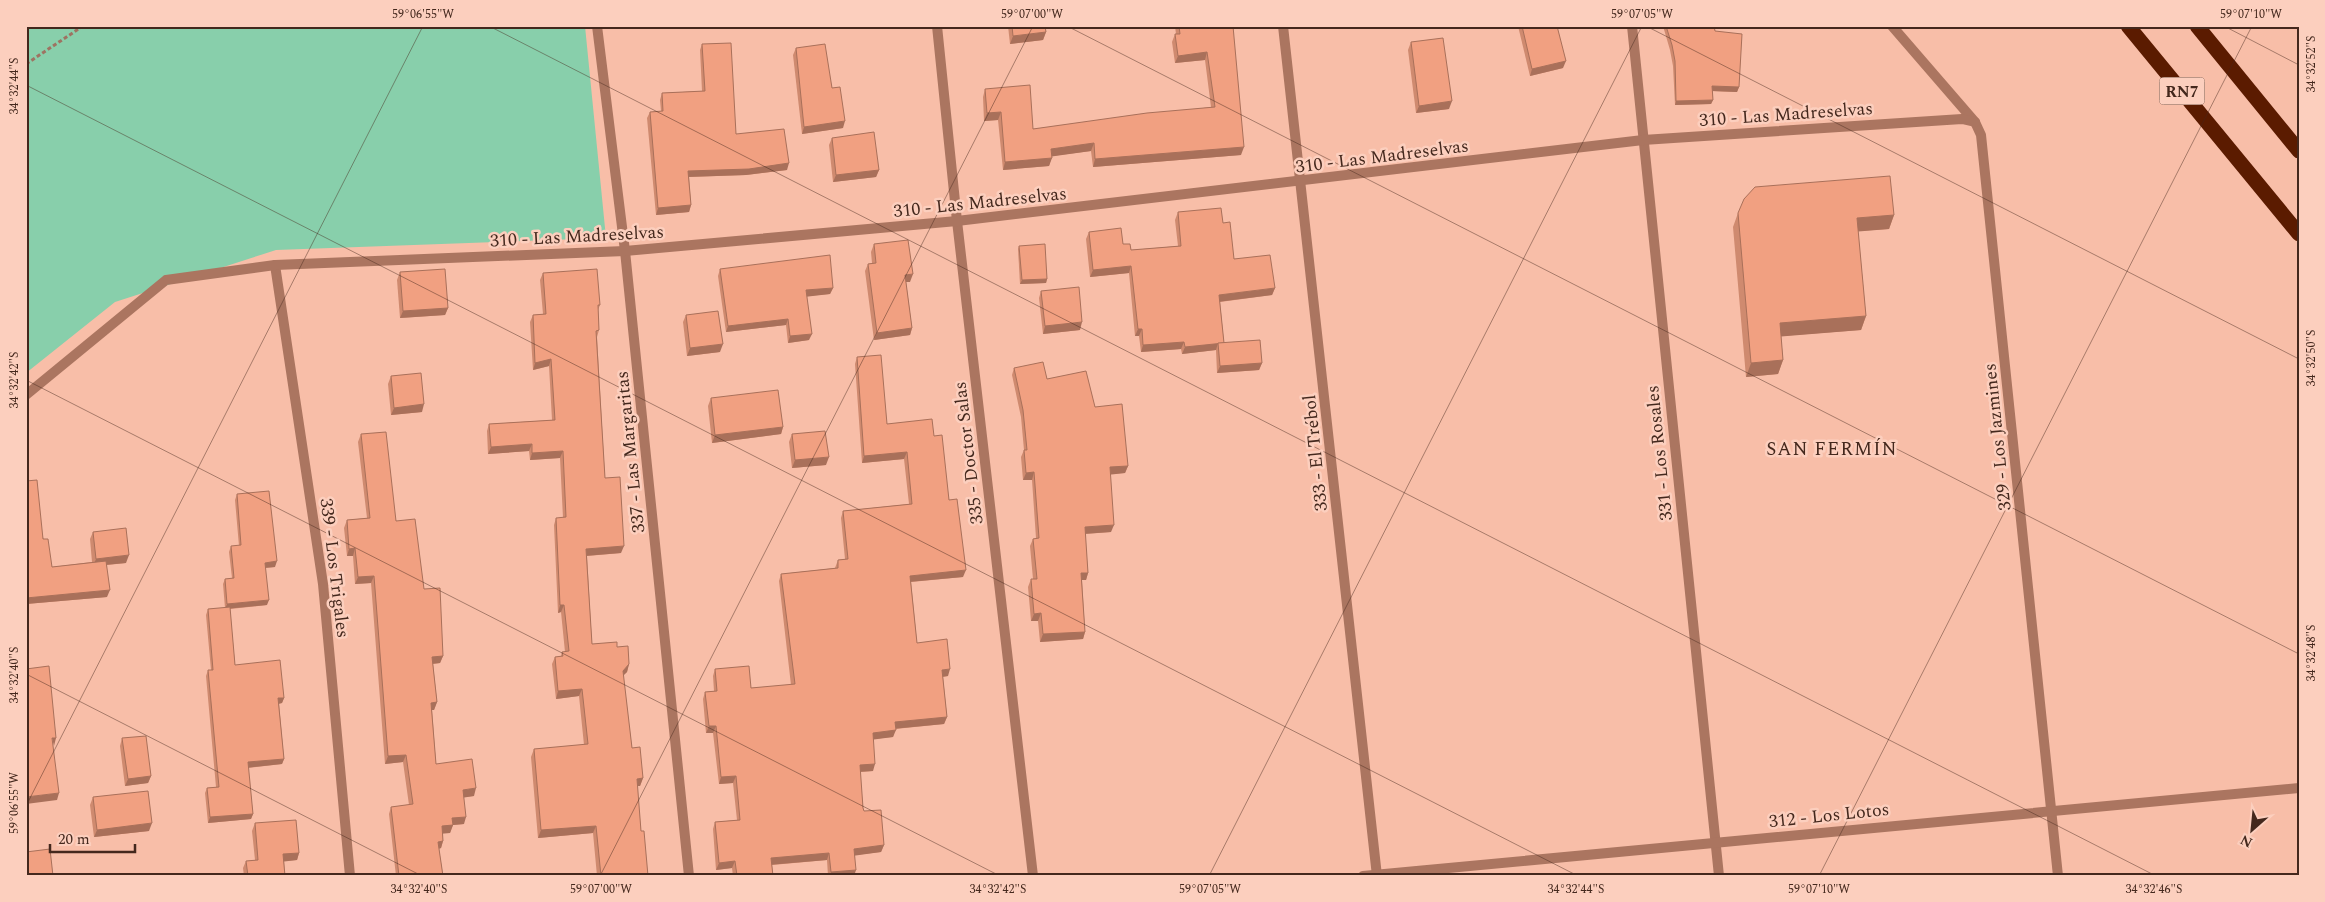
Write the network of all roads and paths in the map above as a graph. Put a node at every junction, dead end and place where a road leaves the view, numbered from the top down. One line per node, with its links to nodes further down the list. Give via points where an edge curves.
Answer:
1 (83, 26): 9 (path)
2 (597, 26): 16 (street, 337 - Las Margaritas)
3 (938, 26): 14 (street, 335 - Doctor Salas)
4 (1284, 26): 13 (street, 333 - El Trébol)
5 (1632, 26): 11 (street, 331 - Los Rosales)
6 (1892, 26): 10 (street, 329 - Los Jazmines)
7 (2128, 26): 15 (highway, RN7)
8 (2197, 26): 12 (highway)
9 (26, 64)
10 (1975, 122): 11 (street, 310 - Las Madreselvas, via 1962,119); 20 (street, 329 - Los Jazmines, via 1981,135)
11 (1643, 140): 13 (street, 310 - Las Madreselvas); 21 (street, 331 - Los Rosales)
12 (2299, 151)
13 (1302, 182): 14 (street, 310 - Las Madreselvas); 22 (street, 333 - El Trébol)
14 (957, 221): 16 (street, 310 - Las Madreselvas); 25 (street, 335 - Doctor Salas)
15 (2299, 234)
16 (625, 251): 17 (street, 310 - Las Madreselvas); 24 (street, 337 - Las Margaritas)
17 (276, 265): 18 (street, 310 - Las Madreselvas, via 166,280); 23 (street, 339 - Los Trigales, via 323,584)
18 (26, 395)
19 (2299, 788): 20 (street, 312 - Los Lotos)
20 (2052, 809): 21 (street, 312 - Los Lotos); 28 (street, 329 - Los Jazmines)
21 (1715, 842): 22 (street, 312 - Los Lotos); 27 (street, 331 - Los Rosales)
22 (1377, 875): 26 (street, 312 - Los Lotos)
23 (350, 876)
24 (689, 876)
25 (1033, 876)
26 (1364, 876)
27 (1719, 876)
28 (2058, 876)

